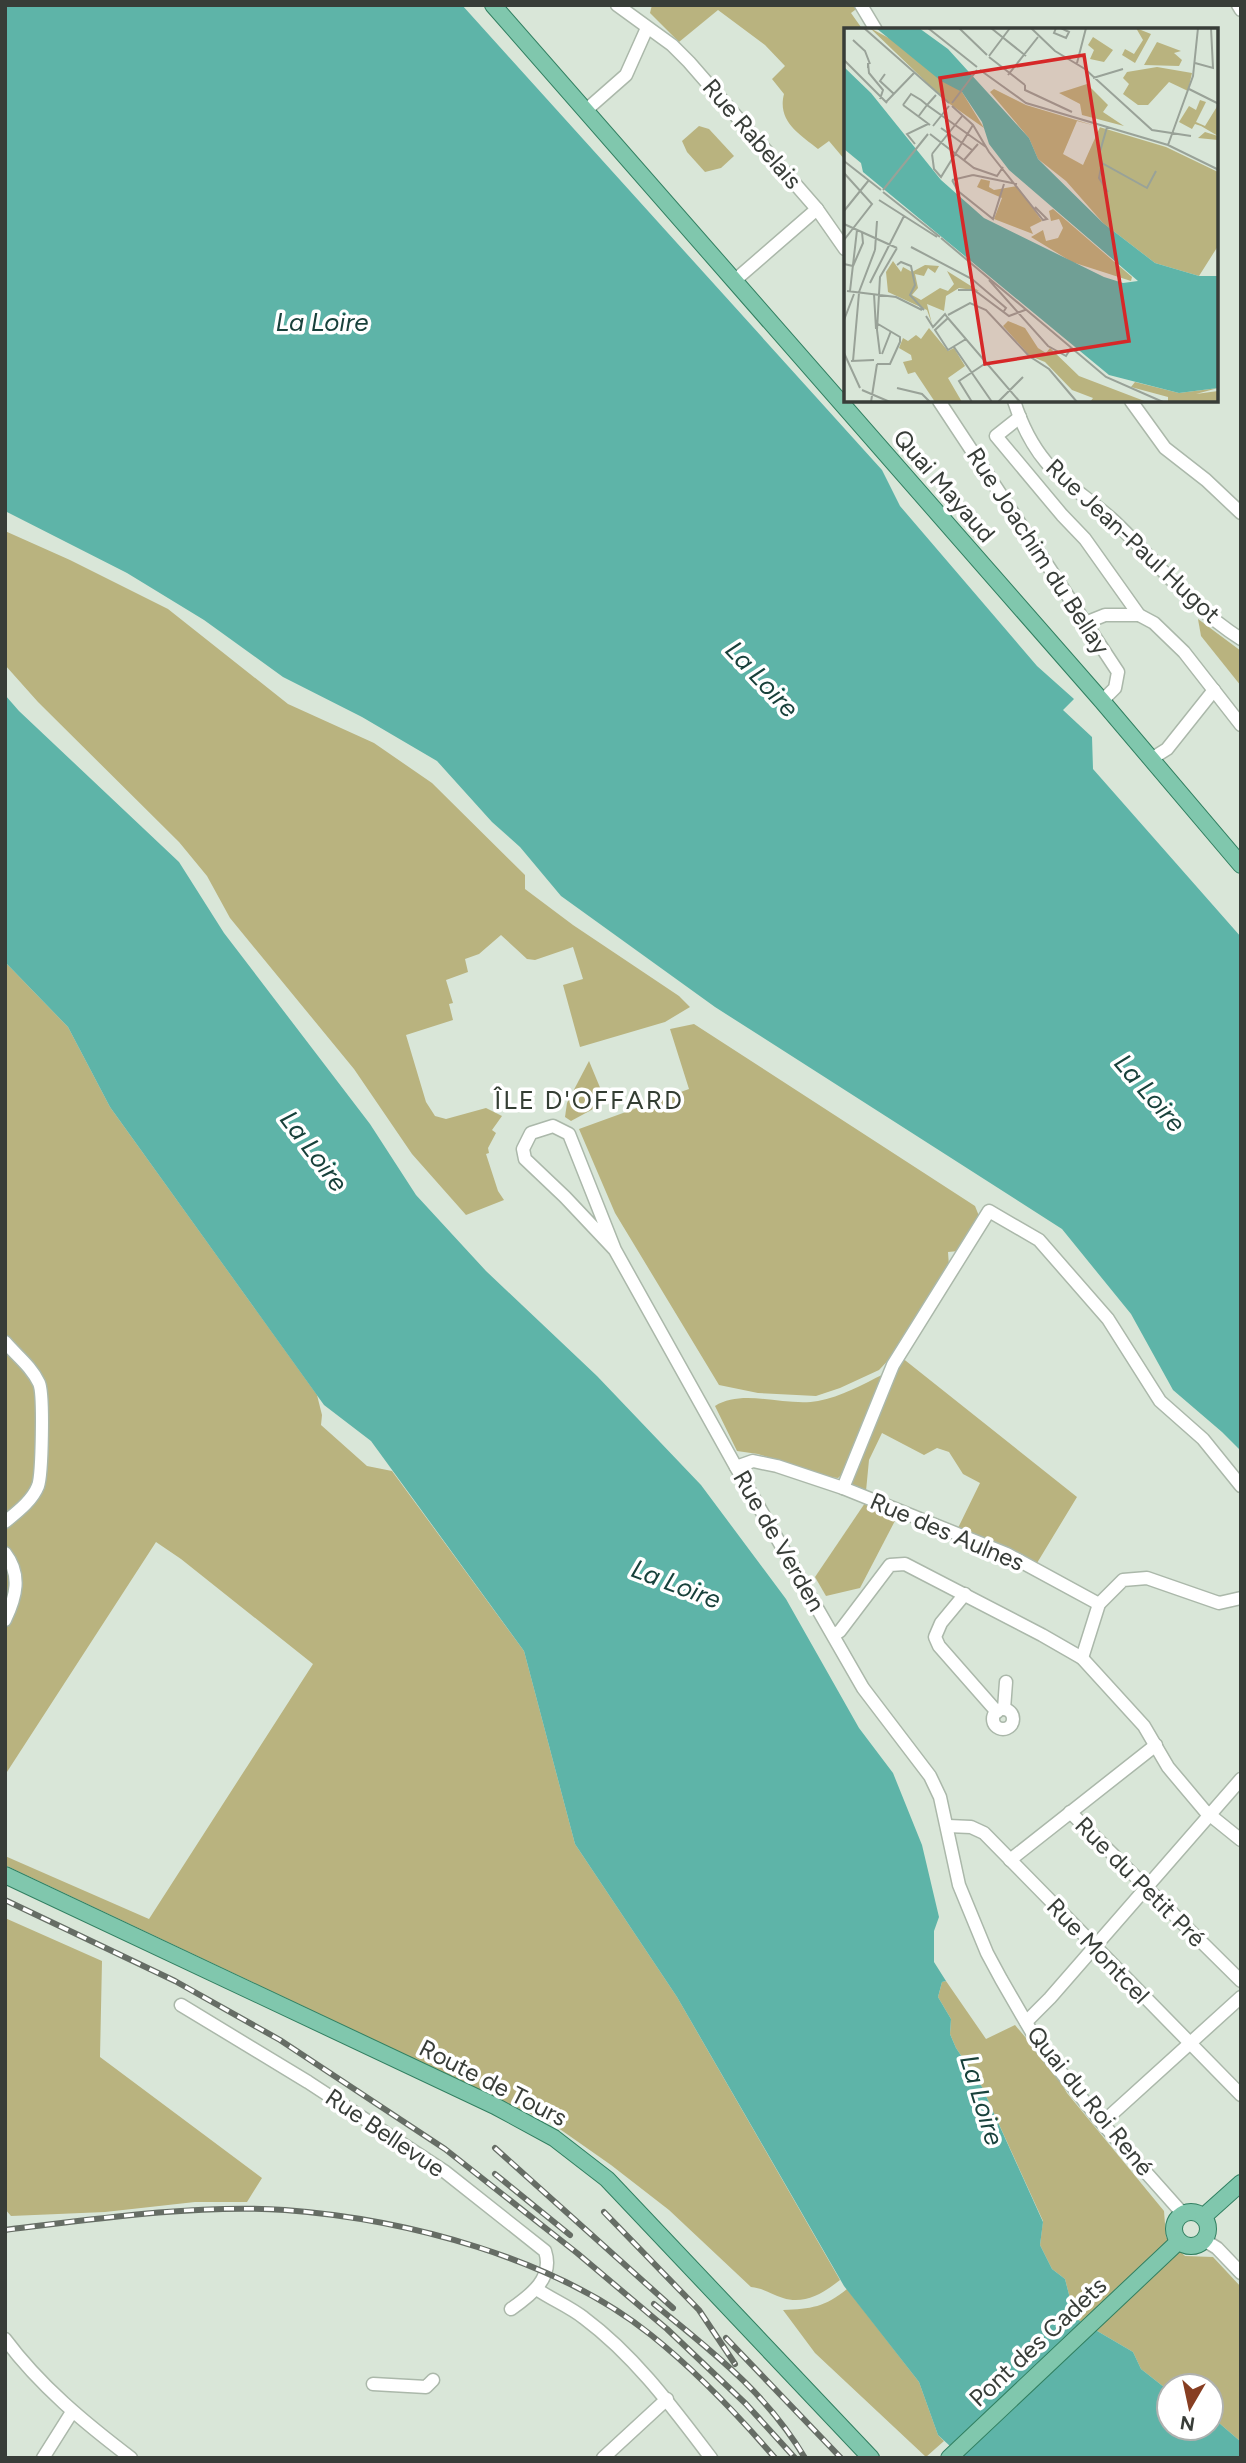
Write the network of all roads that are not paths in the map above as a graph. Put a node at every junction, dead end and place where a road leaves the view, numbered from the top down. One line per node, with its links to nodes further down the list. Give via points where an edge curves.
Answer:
1 (617, 5): 4 (street, Rue Rabelais)
2 (861, 5): 5 (street)
3 (500, 8): 6 (main road, Quai Mayaud)
4 (647, 28): 6 (street, via 626,75); 7 (street, Rue Rabelais, via 690,62)
5 (875, 28)
6 (585, 111): 9 (main road, Quai Mayaud)
7 (817, 209): 8 (street, Rue Rabelais); 9 (street)
8 (844, 249)
9 (734, 281): 10 (main road, Quai Mayaud)
10 (841, 397)
11 (845, 402): 21 (main road, Quai Mayaud)
12 (940, 402): 18 (street, Rue Joachim du Bellay)
13 (1014, 402): 15 (street, Rue Jean-Paul Hugot)
14 (1131, 402): 16 (street, via 1165,448)
15 (1020, 417): 17 (street, via 996,436 1085,539); 19 (street, Rue Jean-Paul Hugot, via 1054,470)
16 (1241, 513)
17 (1139, 615): 18 (street, via 1105,615); 20 (street, via 1185,652)
18 (1085, 623): 21 (street, Rue Joachim du Bellay, via 1118,673 1115,688)
19 (1241, 639)
20 (1214, 690): 22 (street); 23 (street, via 1170,746)
21 (1102, 701): 23 (main road, Quai Mayaud)
22 (1241, 724)
23 (1151, 759): 24 (main road, Quai Mayaud)
24 (1239, 859)
25 (615, 1250): 25 (street, via 569,1134 554,1126 531,1133 523,1149 525,1159); 27 (street, Rue de Verden)
26 (5, 1342): 30 (street, via 41,1386 43,1412 38,1485)
27 (736, 1467): 29 (street, Rue des Aulnes, via 753,1461); 36 (street, Rue de Verden)
28 (1241, 1486): 29 (street, via 1203,1439 1160,1401 1108,1319 1038,1240 989,1211 893,1365)
29 (843, 1488): 34 (street, Rue des Aulnes, via 1007,1554)
30 (5, 1522)
31 (5, 1553): 35 (street, via 12,1561 17,1583)
32 (965, 1594): 36 (street, via 905,1564 890,1565); 37 (street); 38 (street, via 941,1623 935,1637 939,1646 1000,1710)
33 (1241, 1598): 34 (street, via 1219,1603 1147,1578 1123,1580)
34 (1099, 1604): 37 (street)
35 (5, 1620)
36 (834, 1635): 43 (street, Rue de Verden, via 863,1688 930,1776)
37 (1082, 1658): 39 (street)
38 (1006, 1682)
39 (1156, 1745): 41 (street); 42 (street, via 1168,1767)
40 (1241, 1779): 42 (street)
41 (1070, 1812): 45 (street); 47 (street, Rue du Petit Pré)
42 (1210, 1816): 44 (street); 47 (street)
43 (948, 1826): 45 (street, Rue Montcel, via 984,1833); 52 (street, Quai du Roi René, via 958,1885 987,1953)
44 (1241, 1840)
45 (1010, 1860): 48 (street, Rue Montcel)
46 (5, 1875): 73 (main road, Route de Tours, via 554,2138 607,2179)
47 (1147, 1888): 48 (street); 49 (street, Rue du Petit Pré)
48 (1093, 1947): 52 (street); 53 (street, Rue Montcel)
49 (1241, 1981)
50 (1241, 1997): 53 (street)
51 (181, 2005): 62 (street, Rue Bellevue, via 308,2081 444,2171 545,2250 548,2260)
52 (1026, 2022): 55 (street, Quai du Roi René)
53 (1190, 2044): 54 (street, Rue Montcel); 55 (street)
54 (1241, 2095)
55 (1102, 2123): 57 (street, Quai du Roi René)
56 (1241, 2183): 58 (main road)
57 (1183, 2214): 58 (main road); 60 (main road, via 1174,2227)
58 (1203, 2217): 59 (main road, via 1208,2226)
59 (1204, 2240): 60 (main road, via 1194,2246); 61 (street)
60 (1180, 2241): 74 (main road, Pont des Cadets)
61 (1241, 2273)
62 (538, 2290): 63 (street); 67 (street, via 587,2320)
63 (511, 2309)
64 (5, 2339): 68 (street)
65 (433, 2380): 66 (street, via 426,2387)
66 (373, 2384)
67 (667, 2399): 71 (street); 72 (street)
68 (74, 2414): 69 (street); 70 (street)
69 (43, 2458)
70 (131, 2458)
71 (603, 2458)
72 (711, 2458)
73 (871, 2458)
74 (949, 2458)

